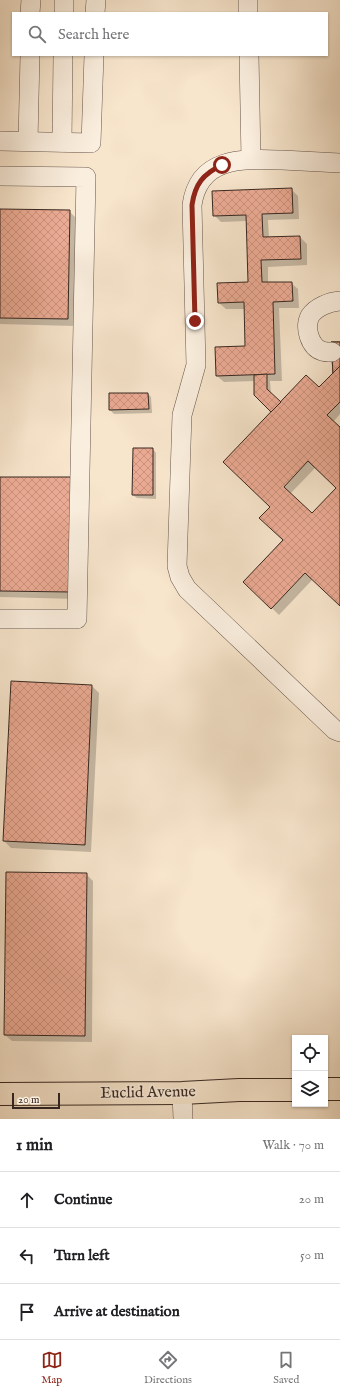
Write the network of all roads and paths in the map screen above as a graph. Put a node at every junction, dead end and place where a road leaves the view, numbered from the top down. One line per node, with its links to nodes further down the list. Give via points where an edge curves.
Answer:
1 (31, 0): 5 (lane)
2 (64, 0): 6 (lane)
3 (96, 0): 7 (lane)
4 (248, 0): 8 (lane)
5 (30, 12)
6 (64, 12)
7 (96, 12)
8 (248, 12)
9 (30, 56): 14 (lane)
10 (63, 56): 15 (lane)
11 (94, 56): 15 (lane, via 91,142)
12 (249, 56): 16 (lane)
13 (0, 141): 14 (lane)
14 (28, 141): 15 (lane)
15 (62, 142)
16 (251, 159): 17 (lane); 22 (lane, via 213,169 197,184 193,193 196,365 182,415 177,566 187,589)
17 (340, 163)
18 (0, 176): 21 (lane, via 86,177 77,619)
19 (340, 300): 20 (lane, via 322,306 312,314 308,322 308,333 313,344 322,351)
20 (332, 352)
21 (0, 619)
22 (340, 732)
23 (328, 1089): 24 (main road)
24 (340, 1089)
25 (292, 1090): 26 (main road, Euclid Avenue)
26 (182, 1093): 27 (main road, Euclid Avenue); 28 (lane)
27 (0, 1094)
28 (184, 1119)

